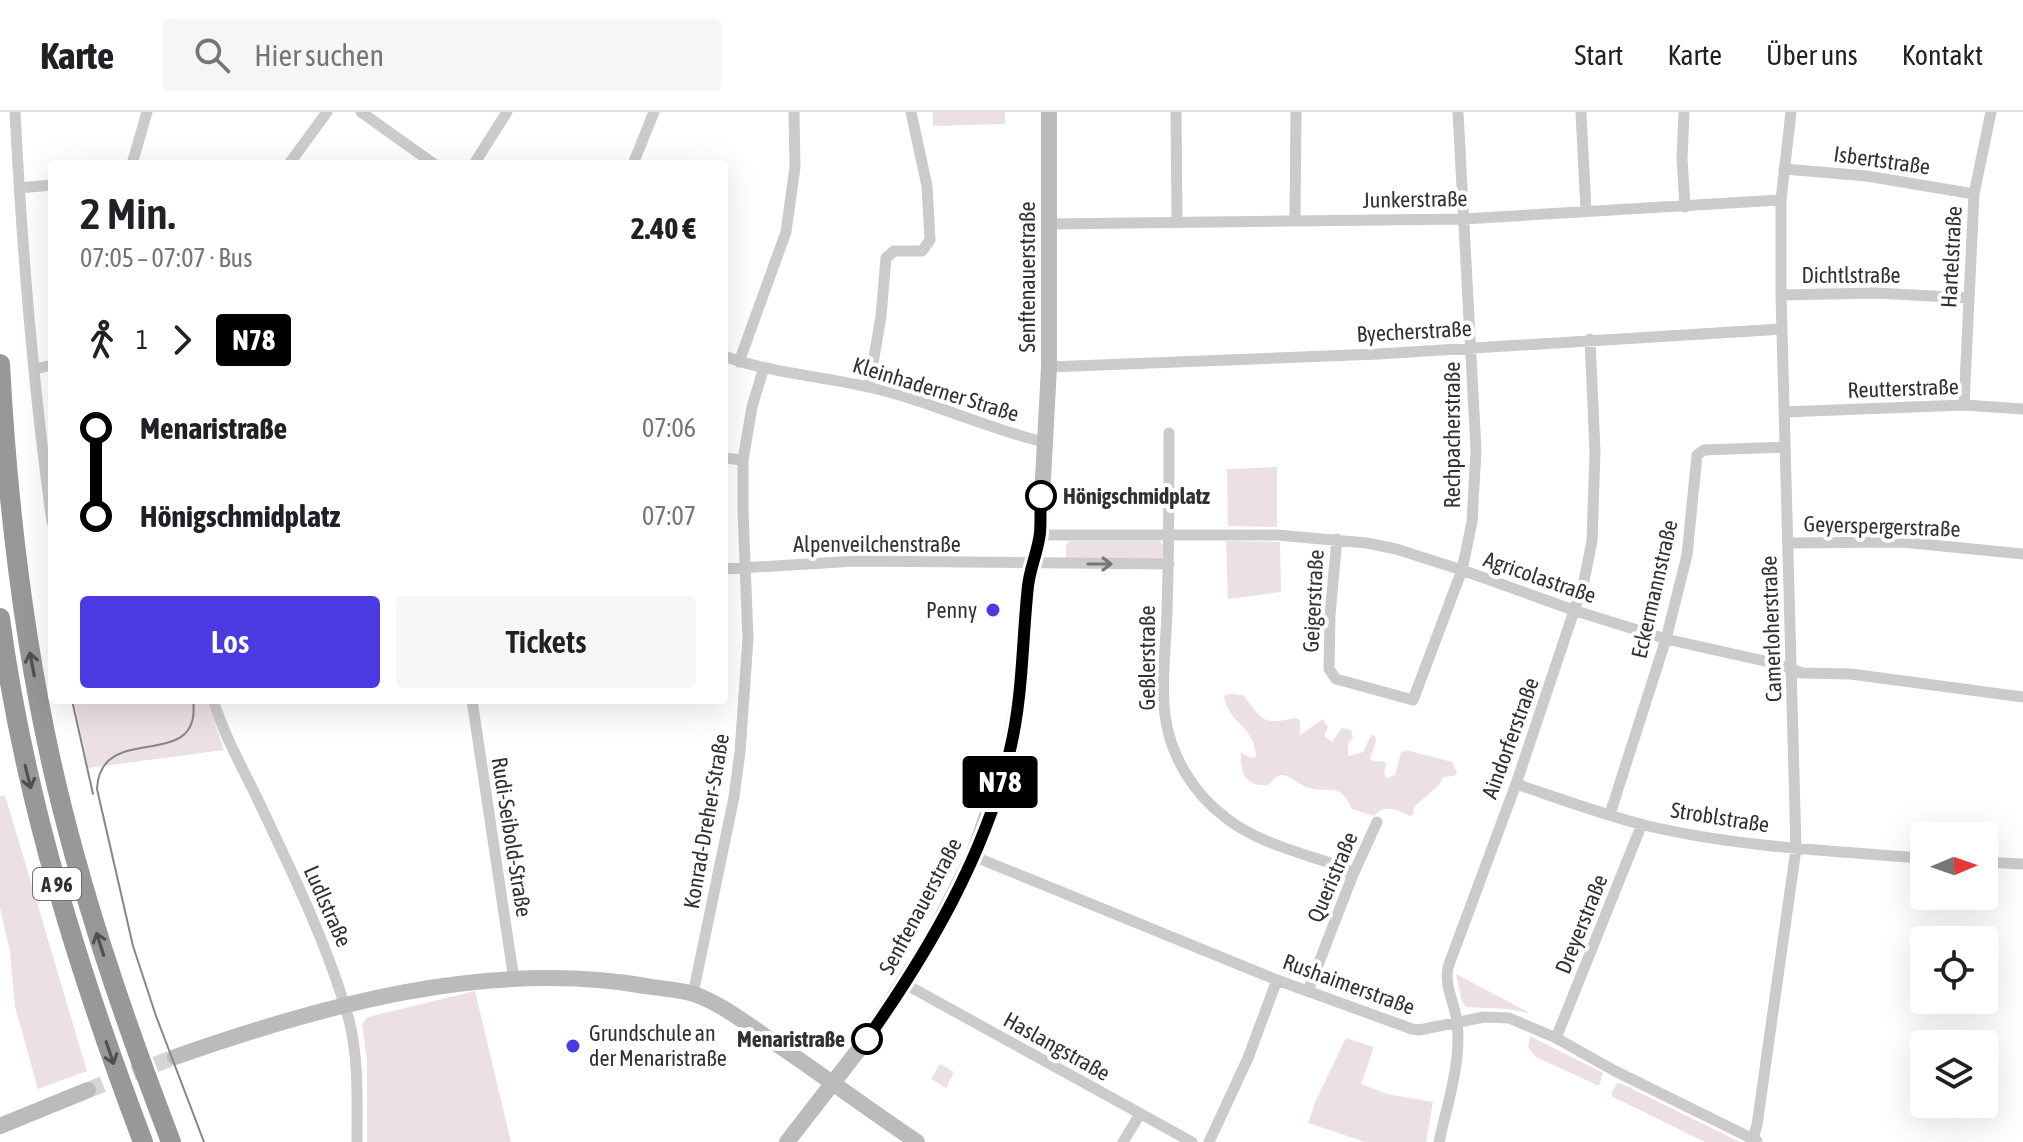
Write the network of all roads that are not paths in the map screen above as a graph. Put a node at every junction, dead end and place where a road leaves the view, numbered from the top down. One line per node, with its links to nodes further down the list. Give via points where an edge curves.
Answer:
1 (15, 112): 24 (street)
2 (147, 112): 17 (street)
3 (327, 112): 18 (street)
4 (361, 112): 19 (street)
5 (507, 112): 20 (street)
6 (654, 112): 21 (street)
7 (794, 112): 39 (street, via 795,167 786,232)
8 (911, 112): 45 (street, via 927,186 930,240 922,251 894,251 886,258)
9 (1049, 112): 32 (street, Senftenauerstraße)
10 (1176, 112): 30 (street)
11 (1296, 112): 31 (street)
12 (1458, 112): 29 (street, Rechpacherstraße)
13 (1581, 112): 28 (street)
14 (1684, 112): 27 (street)
15 (1791, 112): 22 (street, Camerloherstraße)
16 (1991, 112): 25 (street, Hartelstraße)
17 (133, 160)
18 (292, 160)
19 (428, 160)
20 (477, 160)
21 (635, 160)
22 (1784, 169): 25 (street, Isbertstraße); 26 (street, Camerloherstraße)
23 (48, 185): 24 (street)
24 (19, 188): 44 (street)
25 (1974, 194): 34 (street, Hartelstraße)
26 (1781, 200): 27 (street, Junkerstraße); 33 (street, Camerloherstraße)
27 (1685, 207): 28 (street, Junkerstraße)
28 (1586, 211): 29 (street, Junkerstraße)
29 (1463, 219): 31 (street, Junkerstraße); 37 (street, Rechpacherstraße)
30 (1177, 221): 31 (street, Junkerstraße); 32 (street, Junkerstraße)
31 (1295, 221)
32 (1050, 224): 43 (street, Senftenauerstraße)
33 (1781, 295): 34 (street, Dichtlstraße); 35 (street, Camerloherstraße)
34 (1968, 298): 46 (street, Hartelstraße)
35 (1782, 329): 36 (street, Byecherstraße); 48 (street, Camerloherstraße)
36 (1590, 339): 37 (street, Byecherstraße); 65 (street, Aindorferstraße, via 1592,541)
37 (1472, 348): 43 (street, Byecherstraße); 64 (street, Rechpacherstraße, via 1476,450 1472,522)
38 (728, 358): 39 (street, Kleinhaderner Straße)
39 (739, 362): 42 (street, Kleinhaderner Straße)
40 (0, 364): 98 (highway, A 96, one-way to 40, via 96,931 51,761 15,544)
41 (48, 366): 44 (street)
42 (764, 367): 45 (street, Kleinhaderner Straße); 53 (street, Konrad-Dreher-Straße)
43 (1049, 367): 50 (street, Senftenauerstraße)
44 (35, 369): 54 (street)
45 (869, 387): 50 (street, Kleinhaderner Straße)
46 (1964, 405): 47 (street, Reutterstraße); 48 (street, Reutterstraße)
47 (2023, 409)
48 (1784, 412): 51 (street, Camerloherstraße)
49 (1169, 433): 55 (street, Geßlerstraße)
50 (1043, 442): 56 (street)
51 (1784, 447): 58 (street, Camerloherstraße); 67 (street, Eckermannstraße, via 1704,450 1697,455 1687,555)
52 (728, 458): 53 (street)
53 (743, 460): 62 (street, Konrad-Dreher-Straße)
54 (48, 486)
55 (1170, 534): 56 (street, Agricolastraße); 57 (street, Agricolastraße); 61 (street, Geßlerstraße)
56 (1040, 535): 60 (street)
57 (1337, 539): 64 (street, Agricolastraße, via 1396,549); 70 (street, Geigerstraße, via 1329,669 1336,679)
58 (1788, 543): 59 (street, Geyerspergerstraße, via 1902,542); 68 (street, Camerloherstraße)
59 (2023, 554)
60 (1031, 564): 61 (street, one-way to 61); 62 (street, Alpenveilchenstraße, via 856,561); 78 (street, Senftenauerstraße, via 1010,751)
61 (1169, 564): 82 (street, Geßlerstraße, via 1165,716 1185,772 1227,819 1252,834 1345,868)
62 (746, 567): 63 (street, Alpenveilchenstraße); 87 (street, Konrad-Dreher-Straße, via 741,751)
63 (728, 569)
64 (1462, 570): 65 (street, Agricolastraße); 70 (street, Rechpacherstraße)
65 (1576, 611): 67 (street, Agricolastraße); 73 (street, Aindorferstraße)
66 (0, 618): 97 (highway, A 96, one-way to 97, via 26,770 50,859)
67 (1666, 639): 68 (street, Agricolastraße); 74 (street, Eckermannstraße)
68 (1793, 670): 69 (street, Agricolastraße); 77 (street, Camerloherstraße)
69 (2023, 697)
70 (1413, 700)
71 (214, 704): 88 (street, Ludlstraße, via 310,909)
72 (473, 704): 83 (street, Rudi-Seibold-Straße)
73 (1516, 784): 74 (street, Stroblstraße); 89 (street, Aindorferstraße, via 1445,979)
74 (1610, 814): 76 (street, Stroblstraße)
75 (1377, 822): 82 (street, Queristraße)
76 (1642, 824): 77 (street, Stroblstraße); 90 (street, Dreyerstraße)
77 (1796, 849): 79 (street, Stroblstraße); 96 (street, Camerloherstraße)
78 (973, 856): 84 (street, Rushaimerstraße); 85 (street, Senftenauerstraße)
79 (1910, 857)
80 (1998, 863): 81 (street)
81 (2023, 864)
82 (1352, 877): 86 (street, Queristraße)
83 (514, 980): 87 (street, via 606,979); 88 (street)
84 (1277, 980): 86 (street, Rushaimerstraße); 104 (street)
85 (905, 984): 92 (street, Senftenauerstraße); 94 (street, Haslangstraße)
86 (1308, 991): 89 (street, Rushaimerstraße, via 1412,1029)
87 (693, 994): 92 (street, via 728,1011)
88 (344, 1006): 91 (street); 99 (street, Ludlstraße, via 355,1061)
89 (1457, 1021): 90 (street, Rushaimerstraße, via 1509,1018); 105 (street, Aindorferstraße)
90 (1556, 1038): 96 (street, Rushaimerstraße)
91 (175, 1057)
92 (834, 1083): 100 (street, Senftenauerstraße); 101 (street)
93 (88, 1090): 95 (street)
94 (1140, 1114): 102 (street); 103 (street, Haslangstraße)
95 (0, 1126)
96 (1754, 1141)
97 (143, 1142)
98 (171, 1142)
99 (357, 1142)
100 (787, 1142)
101 (917, 1142)
102 (1123, 1142)
103 (1192, 1142)
104 (1209, 1142)
105 (1439, 1142)

